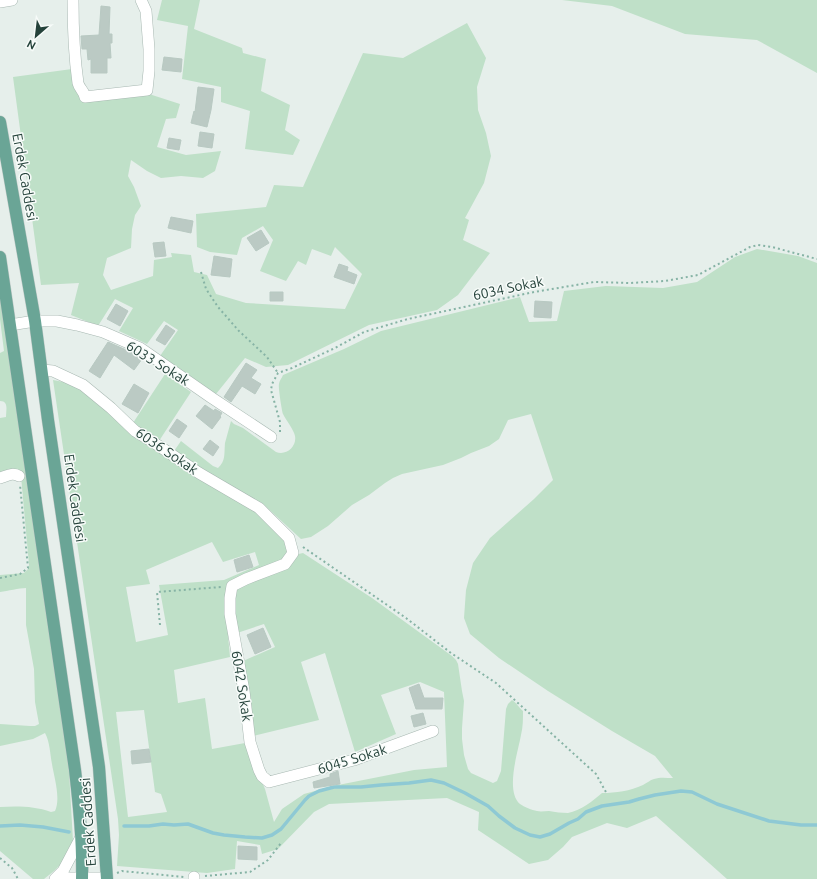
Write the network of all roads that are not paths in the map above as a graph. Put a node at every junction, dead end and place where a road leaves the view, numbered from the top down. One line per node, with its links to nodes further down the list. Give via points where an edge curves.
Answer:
1 (12, 0): 4 (lane)
2 (73, 0): 3 (lane, via 79,86 85,96 147,90 149,49 146,12)
3 (141, 0)
4 (0, 2)
5 (0, 122): 7 (main road, Erdek Caddesi)
6 (0, 257): 8 (main road, Erdek Caddesi)
7 (35, 321): 8 (lane, 6033 Sokak); 9 (main road, Erdek Caddesi); 10 (lane, 6033 Sokak, via 57,321 77,325 103,332 140,348)
8 (10, 324): 16 (main road, Erdek Caddesi, via 75,770)
9 (42, 370): 13 (lane, 6036 Sokak, via 54,371 83,385 135,431 259,508 289,538 293,553 285,564); 19 (main road, Erdek Caddesi, via 99,767)
10 (271, 437)
11 (19, 476): 12 (lane, via 11,474)
12 (0, 478)
13 (232, 586): 15 (lane, 6042 Sokak, via 230,614 250,742 259,770)
14 (433, 731): 15 (lane, 6045 Sokak, via 354,760)
15 (269, 782)
16 (81, 837): 17 (lane, via 63,871); 18 (main road, Erdek Caddesi)
17 (56, 878): 18 (lane)
18 (82, 878): 19 (lane)
19 (107, 879)

